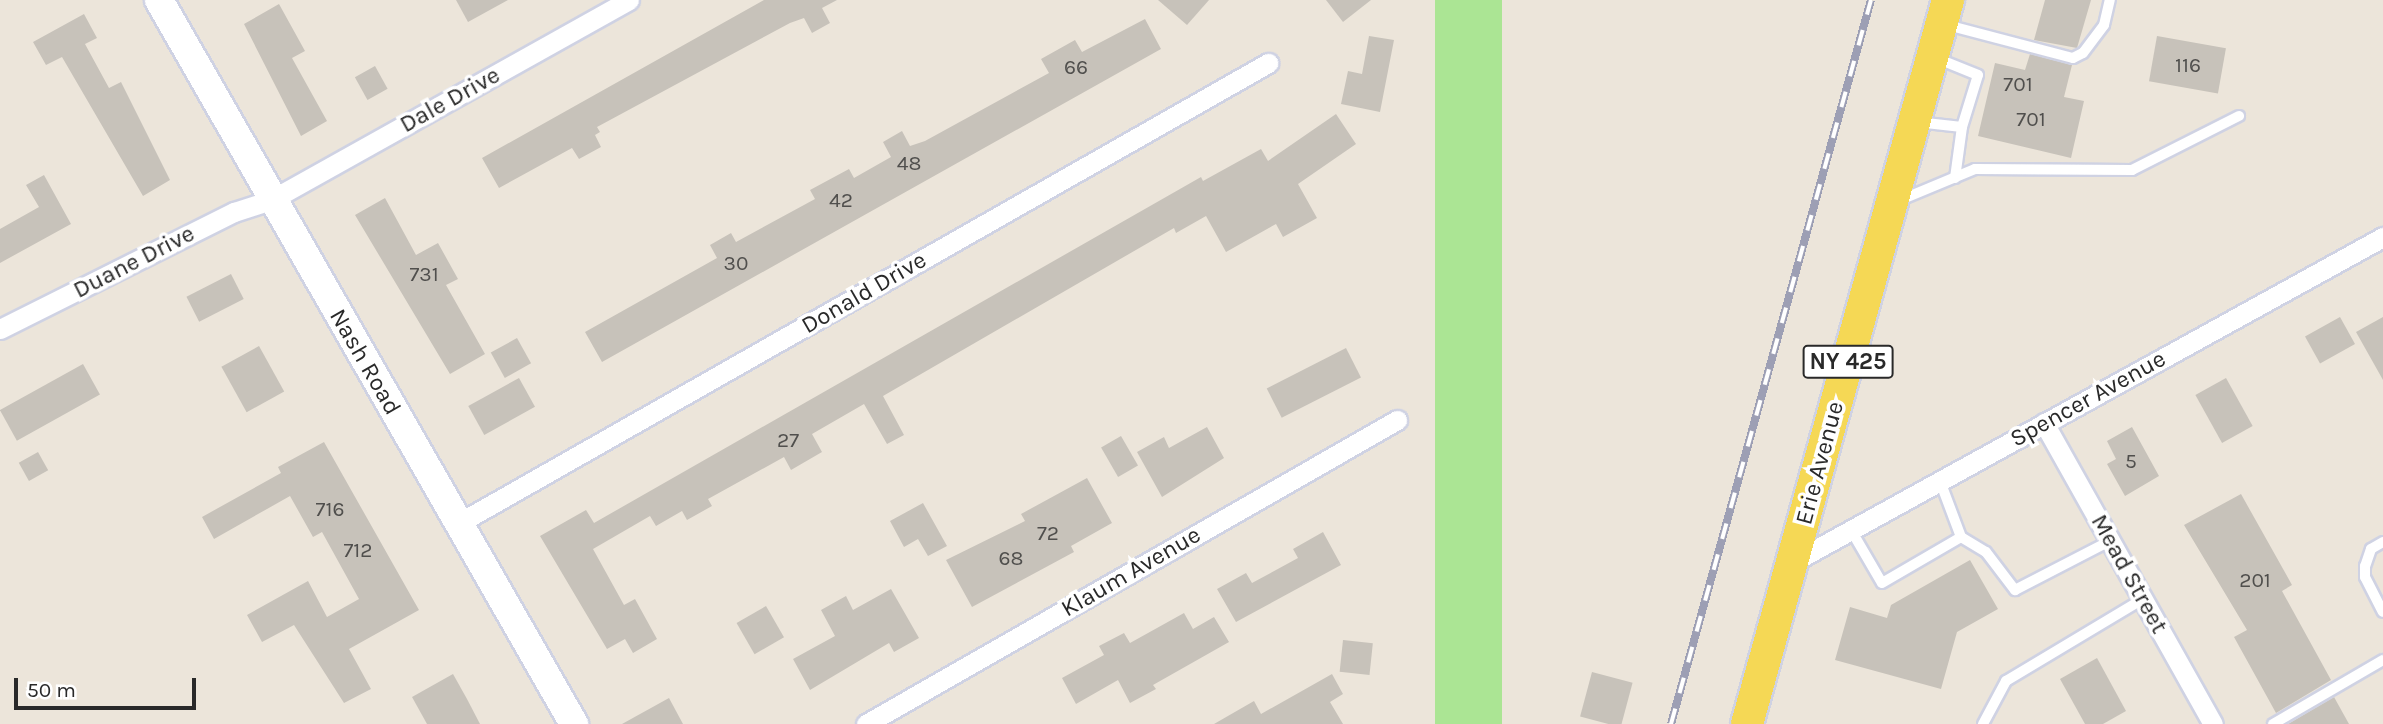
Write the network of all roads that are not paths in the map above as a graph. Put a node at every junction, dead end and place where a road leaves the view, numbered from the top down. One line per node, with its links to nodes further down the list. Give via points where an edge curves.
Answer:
1 (159, 0): 11 (main road, Nash Road)
2 (629, 0): 11 (street, Dale Drive)
3 (2110, 0): 4 (lane, via 2104,25 2073,58)
4 (1944, 12): 5 (main road, Erie Avenue / NY 425)
5 (1932, 57): 8 (main road, Erie Avenue / NY 425); 9 (lane, via 1978,75)
6 (1268, 63): 18 (street, Donald Drive)
7 (2239, 116): 10 (lane, via 2132,170 1975,169)
8 (1914, 121): 9 (lane); 12 (main road, Erie Avenue / NY 425)
9 (1962, 127): 10 (lane)
10 (1955, 178): 12 (lane)
11 (271, 200): 14 (street, Duane Drive, via 234,212); 18 (main road, Nash Road)
12 (1891, 204): 23 (main road, Erie Avenue / NY 425)
13 (2383, 237): 16 (street, Spencer Avenue)
14 (0, 329)
15 (1397, 420): 28 (street, Klaum Avenue)
16 (2044, 424): 17 (street, Spencer Avenue); 21 (street, Mead Street)
17 (1940, 481): 19 (street, Spencer Avenue); 20 (lane)
18 (459, 523): 27 (main road, Nash Road)
19 (1852, 530): 20 (lane, via 1882,583); 23 (street, Spencer Avenue)
20 (1961, 537): 21 (lane, via 1986,552 2015,590)
21 (2110, 541): 24 (street, Mead Street)
22 (2383, 542): 25 (lane, via 2371,549 2365,577)
23 (1793, 562): 29 (main road, Erie Avenue / NY 425)
24 (2143, 598): 30 (lane, via 2006,681); 31 (street, Mead Street)
25 (2383, 612)
26 (2383, 660): 32 (lane)
27 (574, 724)
28 (866, 724)
29 (1747, 724)
30 (1983, 724)
31 (2213, 724)
32 (2273, 724)

